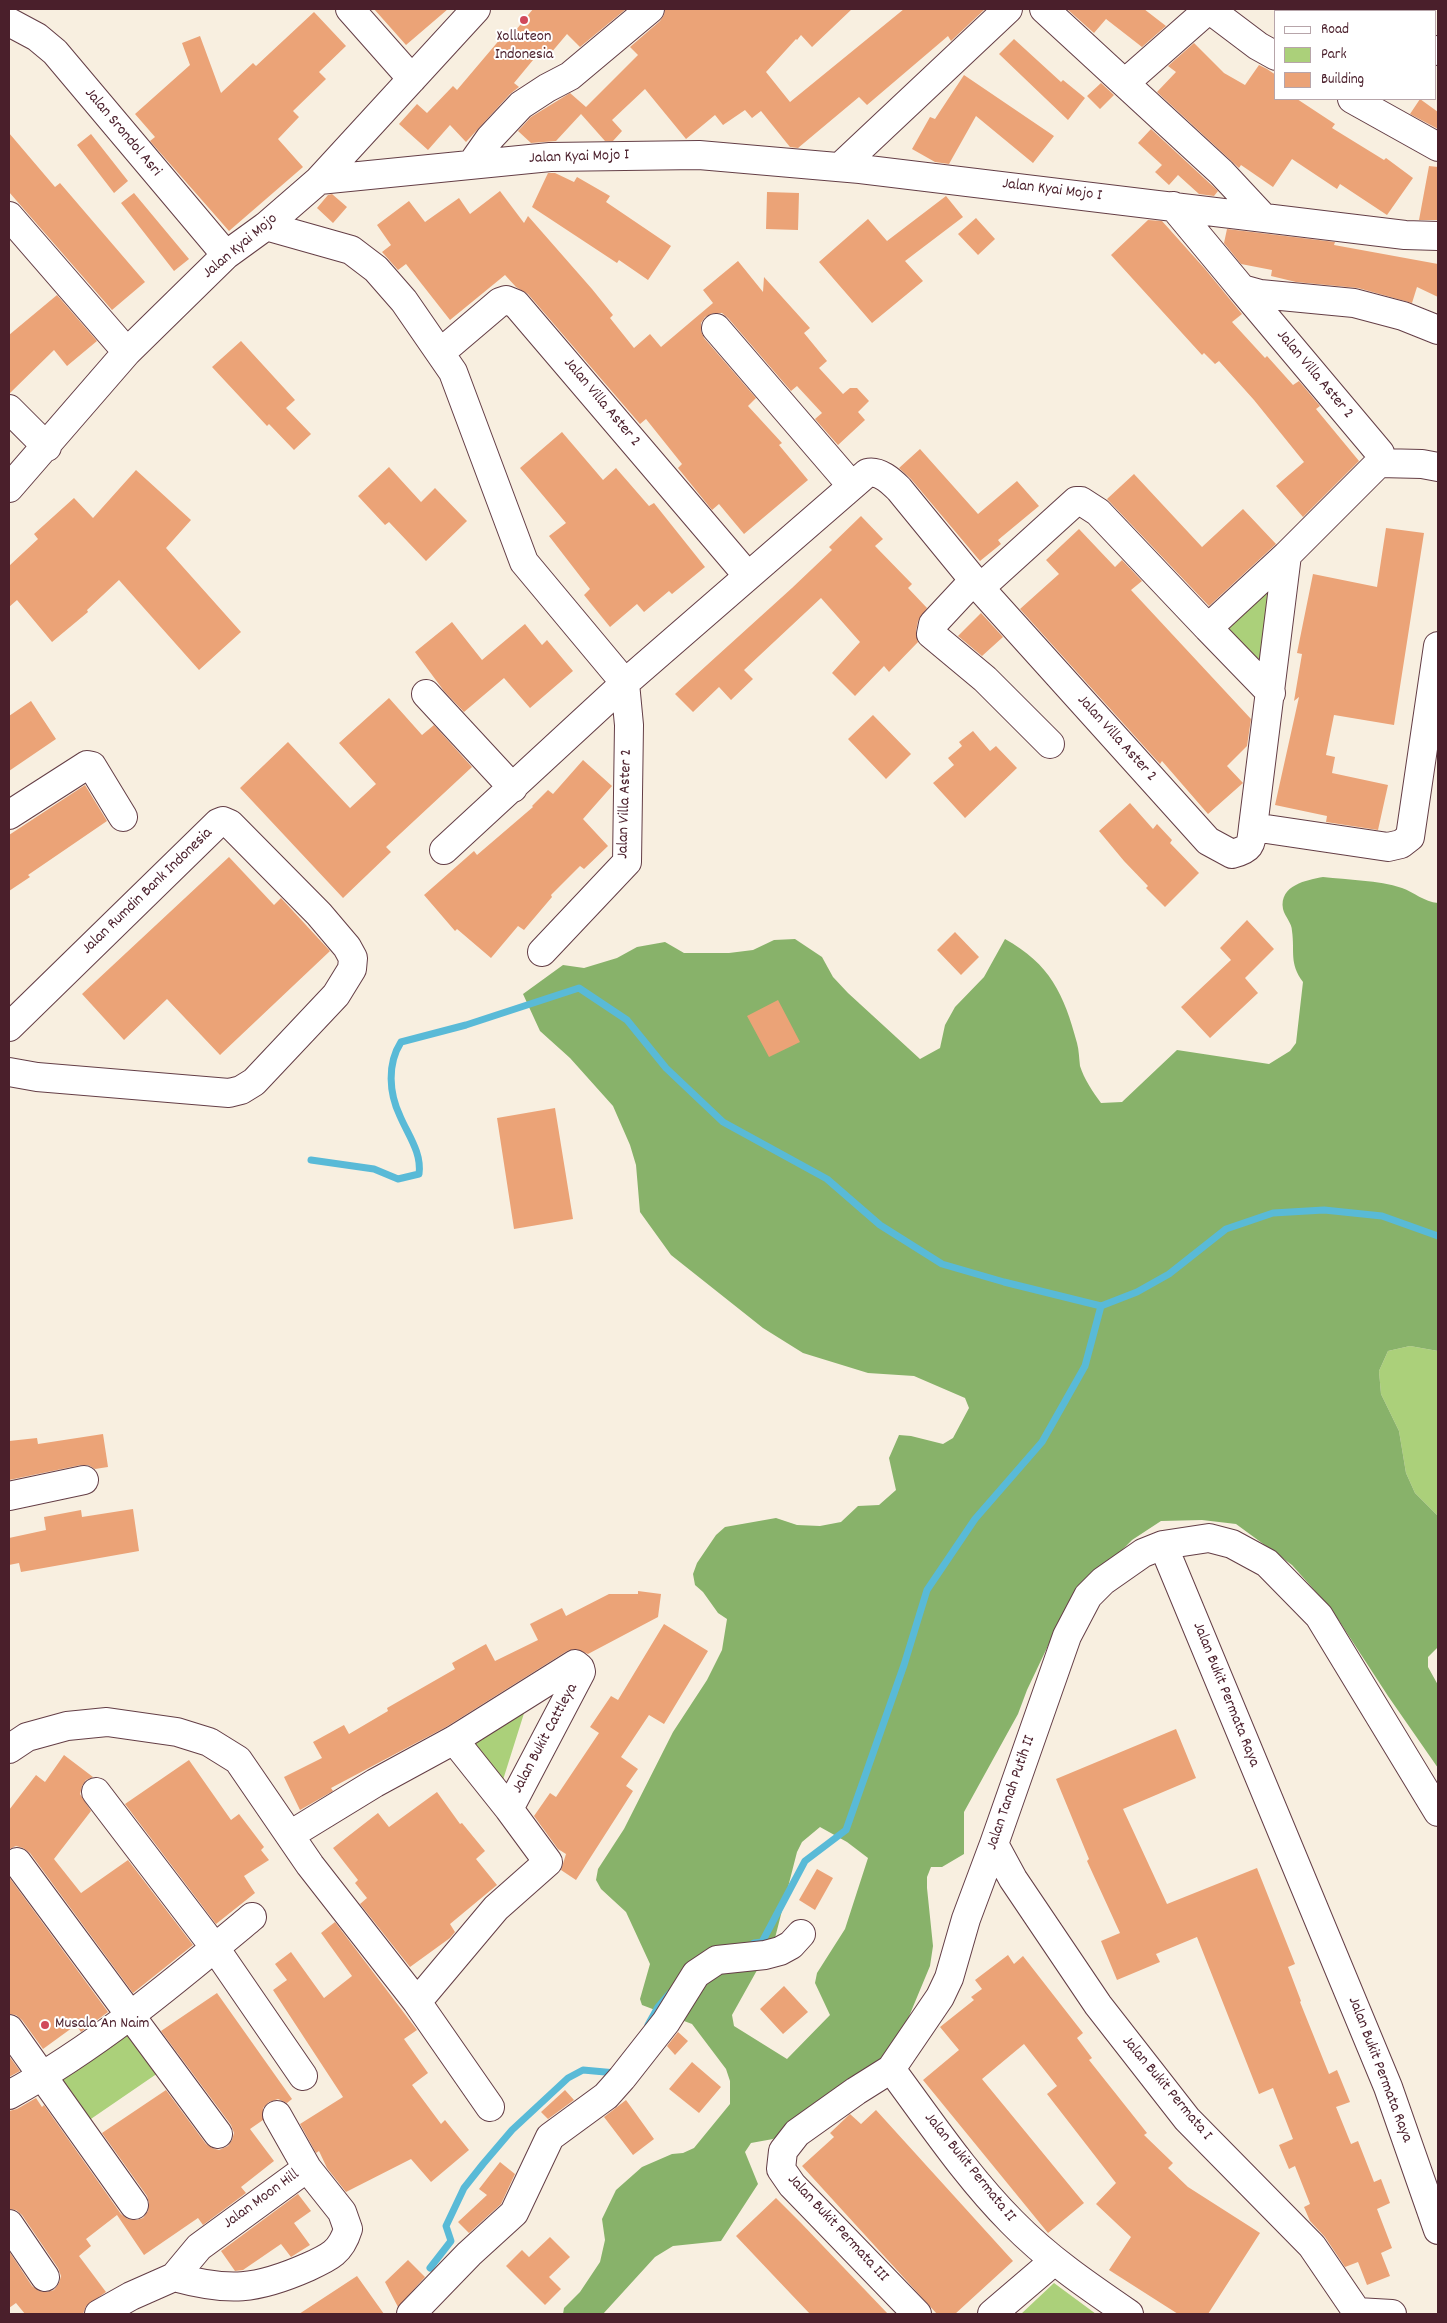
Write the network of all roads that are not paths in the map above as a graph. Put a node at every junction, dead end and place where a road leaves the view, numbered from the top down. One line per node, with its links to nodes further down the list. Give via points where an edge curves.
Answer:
1 (350, 9): 8 (street)
2 (476, 9): 8 (street, Jalan Kyai Mojo)
3 (650, 9): 12 (street, via 570,76 521,105 490,138)
4 (1008, 9): 13 (street)
5 (1044, 9): 9 (street)
6 (9, 22): 20 (street, Jalan Srondol Asri, via 37,37 55,52)
7 (1274, 55): 9 (street, via 1209,9)
8 (412, 79): 14 (street, Jalan Kyai Mojo)
9 (1126, 82): 17 (street, via 1221,172)
10 (1354, 100): 11 (street)
11 (1438, 147)
12 (471, 165): 13 (street, Jalan Kyai Mojo I, via 550,157 699,155); 14 (street, Jalan Kyai Mojo I)
13 (840, 167): 15 (street, Jalan Kyai Mojo I)
14 (319, 180): 18 (street, Jalan Kyai Mojo)
15 (1173, 206): 17 (street, Jalan Kyai Mojo I); 21 (street, Jalan Villa Aster 2)
16 (9, 216): 24 (street)
17 (1263, 218): 19 (street, Jalan Kyai Mojo I)
18 (266, 226): 20 (street, Jalan Kyai Mojo); 25 (street, via 335,245 360,256 404,301)
19 (1438, 236)
20 (226, 255): 24 (street, Jalan Kyai Mojo)
21 (1242, 289): 23 (street, via 1260,294 1354,303 1403,316); 28 (street, Jalan Villa Aster 2, via 1380,453)
22 (716, 328): 30 (street)
23 (1438, 330)
24 (128, 352): 27 (street, Jalan Kyai Mojo)
25 (440, 353): 33 (street, Jalan Villa Aster 2, via 500,302 506,300 516,304); 37 (street, via 453,372 524,562)
26 (9, 409): 27 (street)
27 (46, 447): 31 (street, Jalan Kyai Mojo)
28 (1379, 463): 29 (street); 32 (street)
29 (1438, 467)
30 (852, 486): 33 (street, Jalan Villa Aster 2); 34 (street, Jalan Villa Aster 2, via 872,472 892,482)
31 (9, 488)
32 (1287, 555): 35 (street); 38 (street, Jalan Villa Aster 2)
33 (748, 576): 37 (street, Jalan Villa Aster 2)
34 (977, 584): 35 (street, via 1076,501 1082,501 1098,512); 40 (street, via 933,624 932,634 985,679); 44 (street, Jalan Villa Aster 2, via 1208,841 1232,854 1241,852 1251,844)
35 (1208, 628): 38 (street)
36 (1438, 646): 44 (street, via 1410,837 1388,848)
37 (625, 683): 41 (street, Jalan Villa Aster 2); 46 (street, Jalan Villa Aster 2, via 629,725 627,862)
38 (1271, 693): 44 (street, Jalan Villa Aster 2)
39 (426, 694): 41 (street)
40 (1050, 744)
41 (514, 788): 45 (street, Jalan Villa Aster 2)
42 (9, 815): 43 (street, via 88,765 92,766)
43 (123, 817)
44 (1253, 827)
45 (444, 850)
46 (542, 952)
47 (9, 1027): 48 (street, Jalan Rumdin Bank Indonesia, via 218,823 230,824 319,914 347,947 352,958 352,969 336,995 254,1082 241,1090 229,1093)
48 (9, 1072)
49 (84, 1480): 50 (street)
50 (9, 1496)
51 (1163, 1545): 56 (street, via 1209,1538 1232,1544 1267,1563 1319,1616); 58 (street, Jalan Tanah Putih II, via 1144,1553 1103,1581 1088,1596 1067,1636); 76 (street, Jalan Bukit Permata Raya, via 1388,2087)
52 (454, 1740): 55 (street, Jalan Bukit Cattleya); 55 (street, Jalan Bukit Cattleya, via 575,1664 580,1668 581,1672); 57 (street, Jalan Bukit Cattleya, via 374,1783)
53 (9, 1749): 57 (street, via 28,1737 77,1725 107,1722 177,1732 209,1742 238,1760)
54 (96, 1792): 62 (street)
55 (509, 1809): 63 (street, Jalan Bukit Cattleya, via 548,1862 496,1908)
56 (1438, 1812)
57 (290, 1835): 63 (street)
58 (994, 1844): 66 (street, Jalan Tanah Putih II, via 966,1919 949,1978 940,1997); 81 (street, Jalan Bukit Permata I, via 1013,1879 1098,2005 1187,2119 1312,2246)
59 (17, 1862): 64 (street)
60 (252, 1917): 62 (street)
61 (801, 1934): 83 (street, via 780,1951 717,1960 696,1974 666,2022 606,2096 550,2137 514,2213)
62 (215, 1948): 64 (street); 68 (street)
63 (417, 2002): 70 (street)
64 (131, 2014): 67 (street); 72 (street)
65 (9, 2029): 67 (street)
66 (891, 2069): 77 (street, Jalan Bukit Permata II, via 991,2200); 84 (street, Jalan Bukit Permata III, via 797,2134 783,2151 781,2168 792,2185)
67 (44, 2076): 69 (street); 74 (street)
68 (303, 2076)
69 (9, 2095)
70 (490, 2106)
71 (277, 2115): 73 (street)
72 (218, 2134)
73 (307, 2168): 79 (street, Jalan Moon Hill, via 199,2247); 79 (street, Jalan Moon Hill, via 342,2212 348,2229 341,2248 320,2261 271,2282 236,2287 207,2286)
74 (134, 2205)
75 (9, 2224): 78 (street)
76 (1438, 2230)
77 (1054, 2261): 85 (street); 86 (street, Jalan Bukit Permata II)
78 (45, 2277)
79 (174, 2277): 80 (street)
80 (138, 2305): 82 (street)
81 (1353, 2313): 87 (street, Jalan Bukit Permata I)
82 (98, 2314)
83 (411, 2314)
84 (917, 2314)
85 (992, 2314)
86 (1129, 2314)
87 (1392, 2314)

